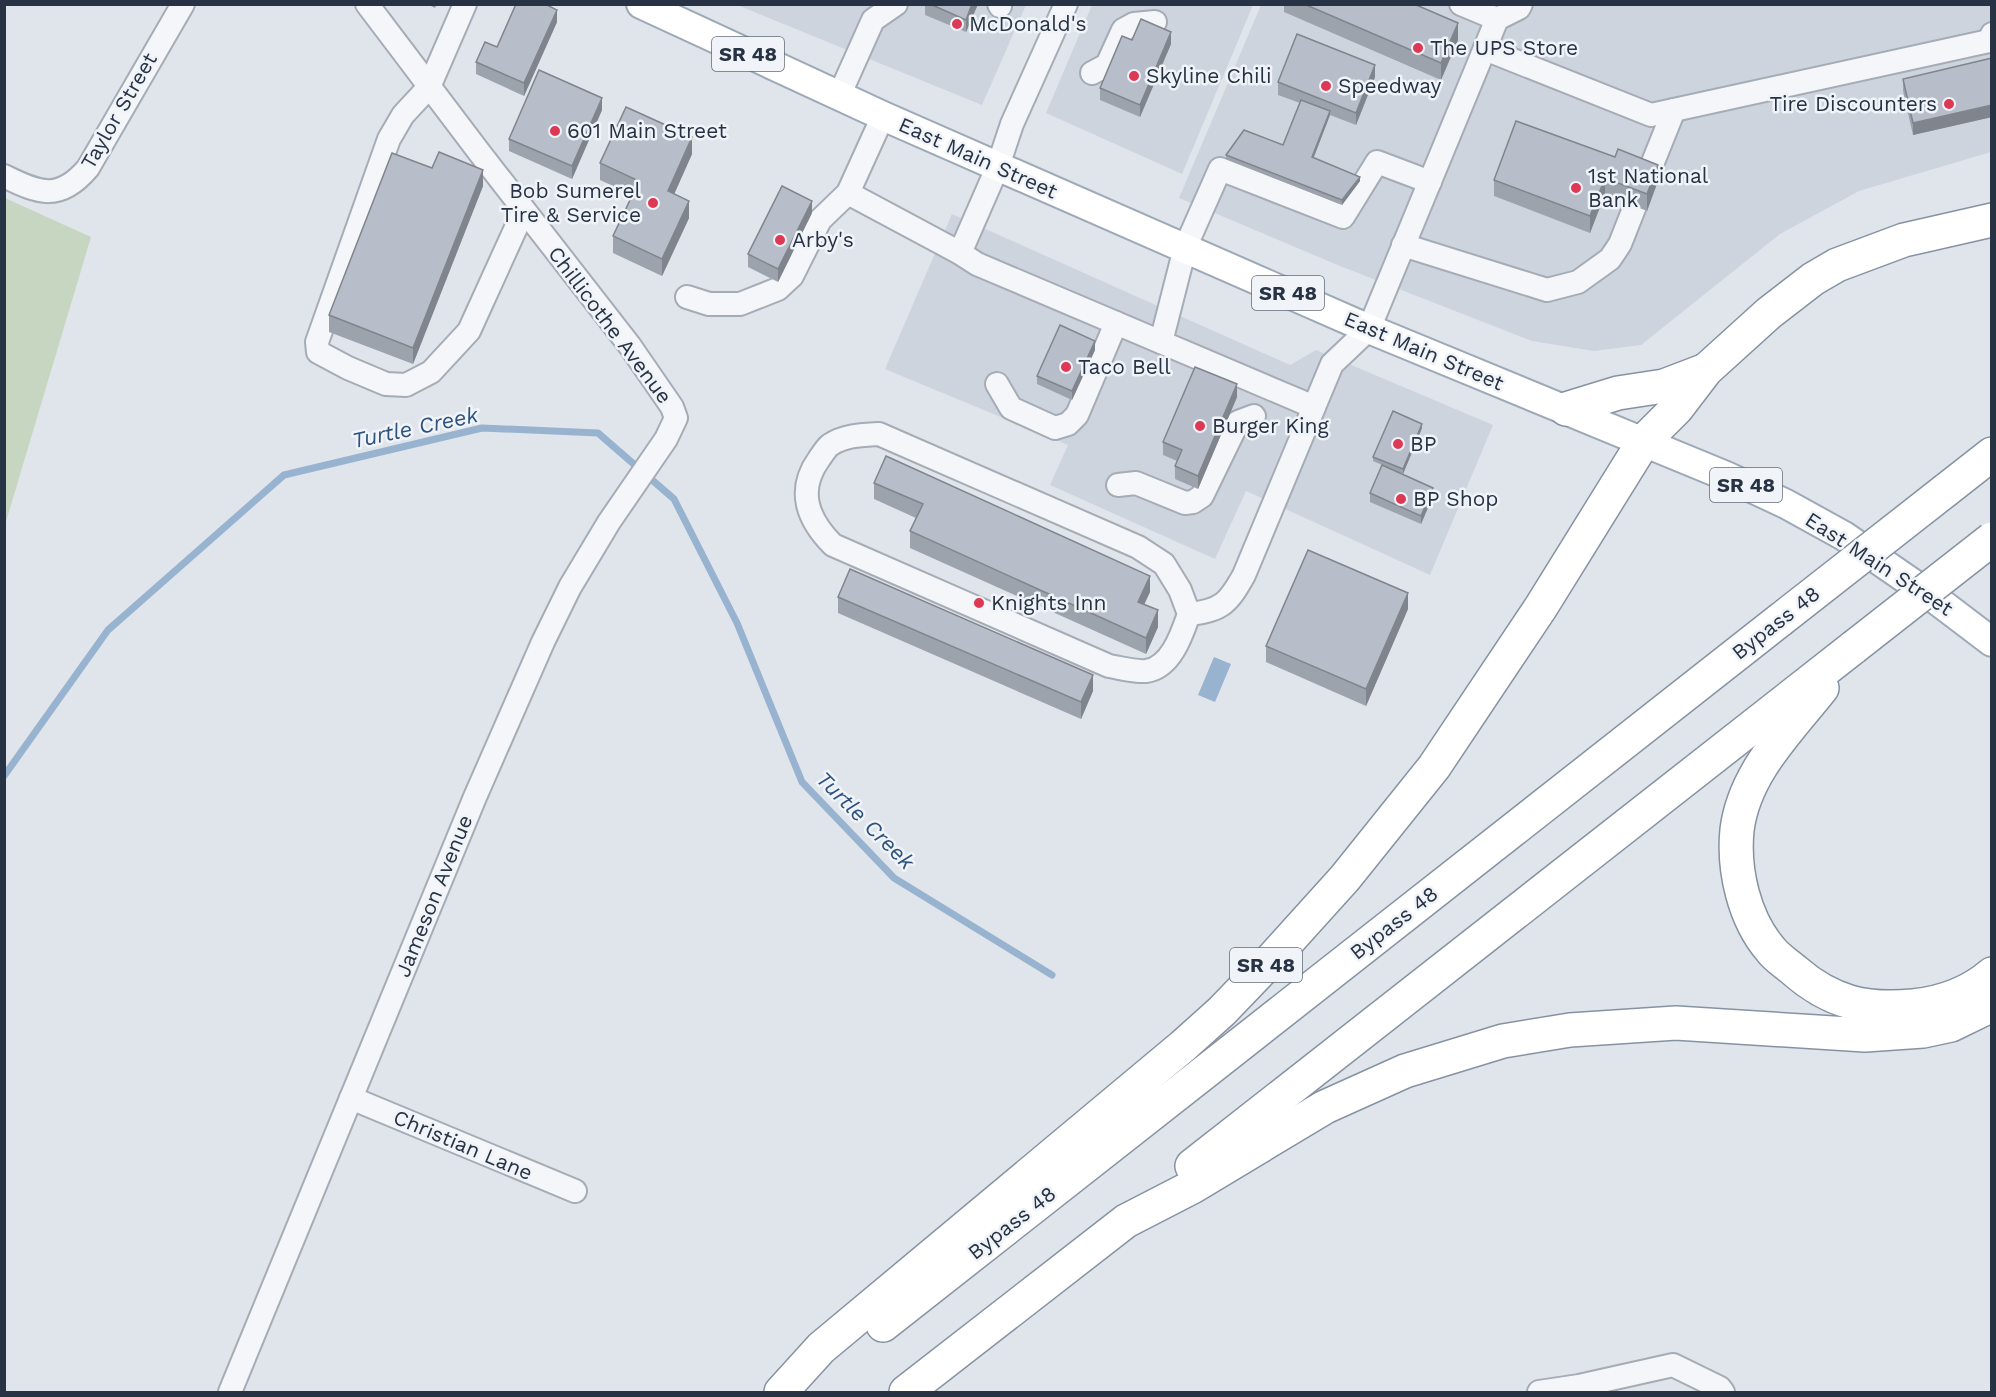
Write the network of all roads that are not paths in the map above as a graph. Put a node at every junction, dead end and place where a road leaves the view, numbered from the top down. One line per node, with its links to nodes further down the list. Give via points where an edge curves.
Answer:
1 (183, 4): 19 (street, Taylor Street, via 77,181 62,190 44,192)
2 (368, 4): 14 (street, Chillicothe Avenue)
3 (465, 4): 14 (street)
4 (641, 4): 15 (main road, East Main Street / SR 48)
5 (896, 4): 15 (street, via 873,20)
6 (1066, 4): 18 (street, via 1012,124)
7 (1461, 4): 9 (street)
8 (1521, 4): 9 (street)
9 (1497, 19): 12 (street)
10 (1155, 22): 13 (street, via 1134,24 1123,30 1107,65)
11 (1992, 34): 16 (street, via 1989,41)
12 (1485, 49): 16 (street, via 1651,115); 21 (street)
13 (1092, 73)
14 (429, 87): 24 (street, Chillicothe Avenue); 24 (street, via 403,115 389,139 317,342 318,352 386,384 405,385 431,372 469,331)
15 (839, 96): 17 (main road, East Main Street / SR 48)
16 (1674, 110): 20 (street)
17 (883, 116): 18 (main road, East Main Street / SR 48); 22 (street)
18 (998, 166): 27 (main road, East Main Street / SR 48); 28 (street)
19 (4, 176)
20 (1647, 177)
21 (1430, 182): 26 (street); 27 (street, via 1377,162 1343,217 1220,169)
22 (848, 194): 28 (street); 29 (street, via 820,220 792,276 778,290 740,304 709,304)
23 (1635, 206): 26 (street, via 1610,259 1578,282 1547,290)
24 (524, 210): 38 (street, Chillicothe Avenue, via 630,346)
25 (1992, 220): 33 (highway, via 1904,240 1837,265 1769,313)
26 (1403, 245): 31 (street)
27 (1185, 248): 31 (main road, East Main Street / SR 48); 32 (street)
28 (960, 253): 30 (street, via 977,264)
29 (687, 297)
30 (1116, 323): 32 (street); 34 (street, via 1077,415 1068,424 1055,428 1011,408)
31 (1369, 329): 35 (street, via 1332,364); 36 (main road, East Main Street / SR 48)
32 (1161, 342): 35 (street)
33 (1706, 370): 36 (highway, via 1664,386 1618,393); 39 (highway, via 1677,408)
34 (997, 384)
35 (1314, 407): 43 (street, via 1245,574 1231,598 1209,612)
36 (1566, 410): 39 (main road, East Main Street / SR 48)
37 (1254, 416): 41 (street, via 1238,422 1202,496 1193,502 1185,503 1136,483)
38 (676, 418): 47 (street, Jameson Avenue, via 570,587 543,642)
39 (1644, 441): 44 (main road, East Main Street / SR 48, via 1776,499 1844,536); 51 (highway, SR 48, via 1434,767 1345,878 1222,1011 821,1348)
40 (1992, 454): 52 (highway, Bypass 48, bridge)
41 (1118, 485)
42 (1992, 538): 45 (highway, bridge)
43 (1190, 614): 43 (street, via 1164,564 1138,547 879,434 855,435 829,445 813,468 807,489 808,507 818,529 833,545 1109,666 1144,672 1157,669 1169,657)
44 (1992, 642)
45 (1854, 646): 46 (highway, via 1764,760 1750,787 1741,814 1737,849 1740,882 1751,919 1772,951 1805,980 1850,1002 1883,1007 1923,1005); 49 (highway, via 1250,1119)
46 (1991, 982): 49 (highway, via 1951,1025 1923,1031 1865,1035 1676,1023 1593,1027 1503,1041 1439,1059 1364,1088)
47 (351, 1098): 48 (street, Christian Lane); 50 (street, Jameson Avenue)
48 (574, 1191)
49 (1126, 1221): 53 (highway)
50 (230, 1392)
51 (781, 1392)
52 (797, 1392)
53 (906, 1392)
54 (1539, 1392): 55 (street, via 1673,1365)
55 (1723, 1392)

